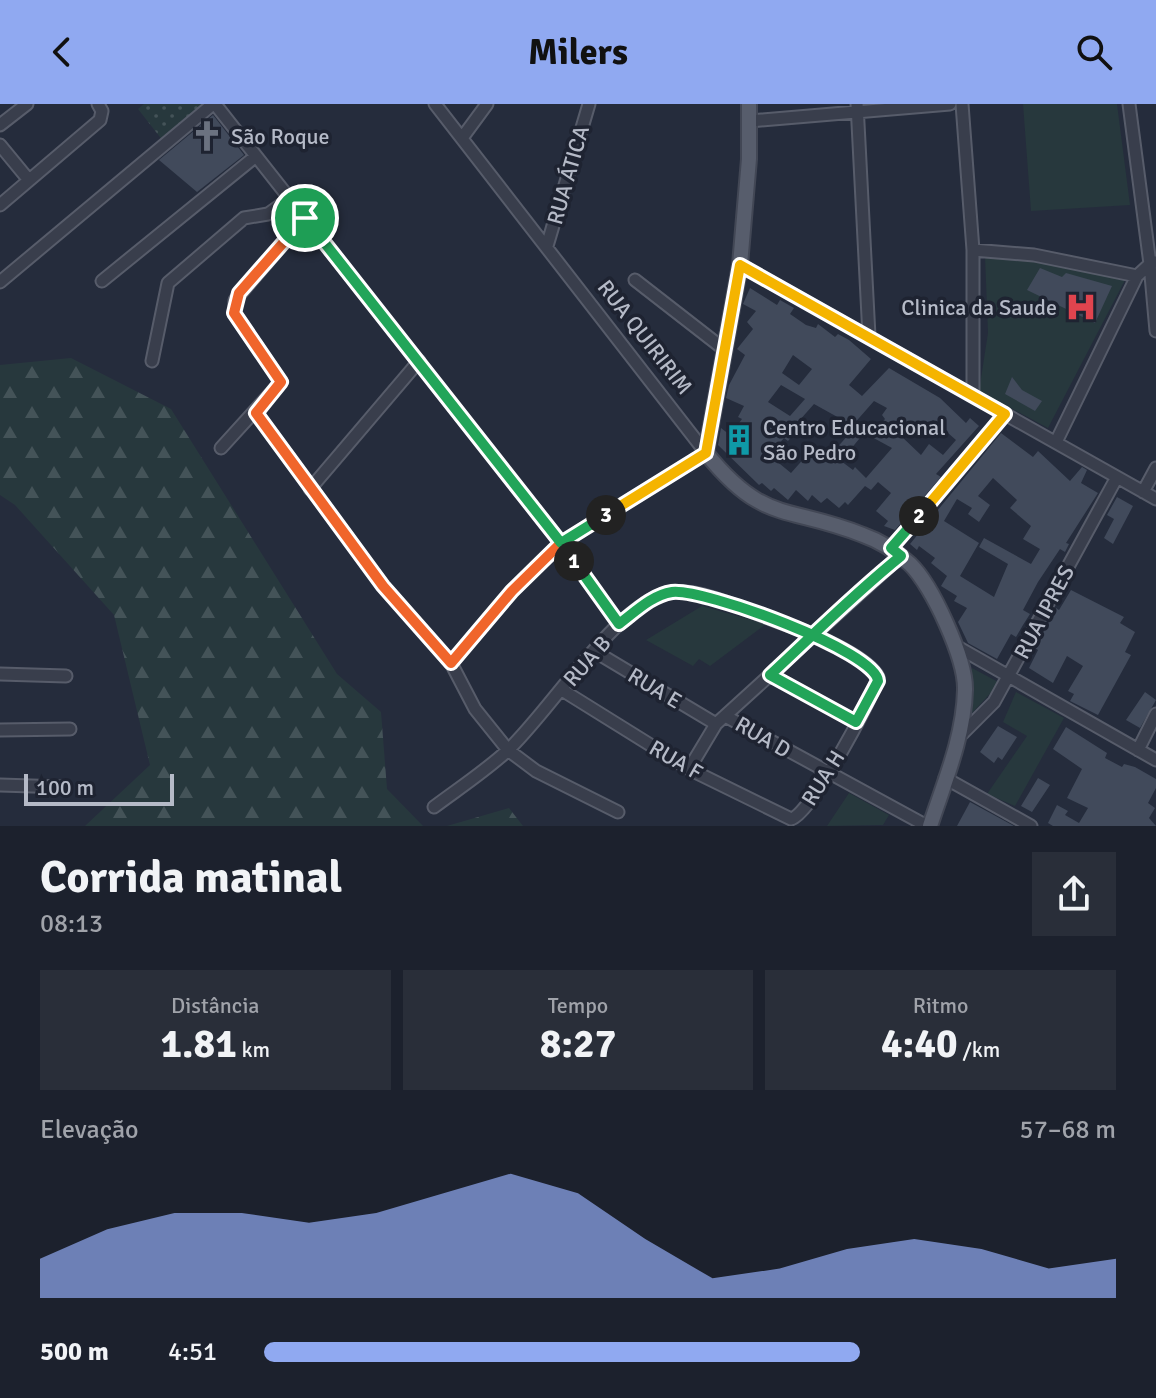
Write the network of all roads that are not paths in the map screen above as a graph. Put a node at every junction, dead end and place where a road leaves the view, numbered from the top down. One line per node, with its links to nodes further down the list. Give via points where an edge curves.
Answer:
1 (27, 104): 13 (street)
2 (98, 104): 17 (street, via 100,120)
3 (214, 104): 16 (street); 28 (street)
4 (435, 104): 14 (street, RUA QUIRIRIM)
5 (487, 104): 14 (street)
6 (589, 104): 21 (street, RUA ÁTICA)
7 (749, 104): 12 (main road)
8 (950, 104): 11 (street)
9 (962, 104): 22 (street)
10 (1129, 104): 23 (street)
11 (857, 108): 12 (street); 30 (street)
12 (750, 121): 24 (main road)
13 (0, 125)
14 (462, 138): 21 (street, RUA QUIRIRIM)
15 (0, 145): 17 (street)
16 (256, 156): 18 (street); 27 (street)
17 (28, 179): 19 (street)
18 (289, 199): 20 (street); 32 (street, via 268,214 244,218 168,283)
19 (0, 205)
20 (305, 218): 33 (street); 35 (street, via 239,293 233,308 281,382)
21 (547, 246): 39 (street, RUA QUIRIRIM)
22 (973, 250): 25 (street, via 1034,255); 34 (street)
23 (1153, 263): 25 (street); 29 (street)
24 (740, 265): 30 (street); 31 (main road)
25 (1137, 276): 37 (street)
26 (635, 280): 31 (street)
27 (102, 281)
28 (0, 282)
29 (1156, 331)
30 (869, 336): 34 (street)
31 (725, 350): 39 (main road)
32 (152, 361)
33 (419, 361): 42 (street); 45 (street)
34 (973, 396): 36 (street)
35 (256, 413): 38 (street); 42 (street)
36 (1005, 414): 37 (street); 46 (street)
37 (1056, 442): 41 (street)
38 (221, 448)
39 (706, 453): 45 (street); 46 (main road, RUA QUIRIRIM, via 726,478 773,511 860,533)
40 (1156, 468): 43 (street)
41 (1117, 477): 43 (street); 55 (street, RUA IPRES)
42 (310, 489): 51 (street, via 383,586)
43 (1143, 492): 44 (street)
44 (1156, 499)
45 (561, 543): 47 (street); 51 (street)
46 (896, 552): 48 (street); 49 (main road, RUA QUIRIRIM, via 920,576)
47 (619, 624): 48 (street, RUA B, via 659,596 688,593); 50 (street, RUA B)
48 (814, 635): 53 (street); 59 (street, RUA H, via 876,672 878,681)
49 (954, 645): 55 (street); 62 (main road, RUA QUIRIRIM, via 966,688)
50 (594, 651): 56 (street, RUA B); 58 (street, RUA E)
51 (451, 663): 63 (street, via 475,709)
52 (0, 674): 54 (street)
53 (770, 675): 58 (street); 59 (street)
54 (66, 676)
55 (1009, 677): 62 (street, RUA IPRES, via 989,709); 64 (street)
56 (562, 690): 63 (street, RUA B); 66 (street, RUA F)
57 (1156, 714): 64 (street)
58 (720, 720): 66 (street); 67 (street, RUA D)
59 (856, 722): 67 (street, RUA H)
60 (70, 729): 61 (street)
61 (0, 730)
62 (958, 738): 68 (main road, RUA QUIRIRIM)
63 (508, 750): 71 (street, RUA B); 72 (street, via 536,771)
64 (1138, 750): 65 (street)
65 (1156, 760)
66 (689, 769): 73 (street, RUA F, via 786,819)
67 (828, 774): 73 (street, RUA H); 74 (street, RUA D)
68 (945, 778): 74 (main road, RUA QUIRIRIM); 75 (street)
69 (0, 785): 70 (street)
70 (64, 787)
71 (434, 807)
72 (618, 812)
73 (796, 819)
74 (928, 826)
75 (1031, 826)

